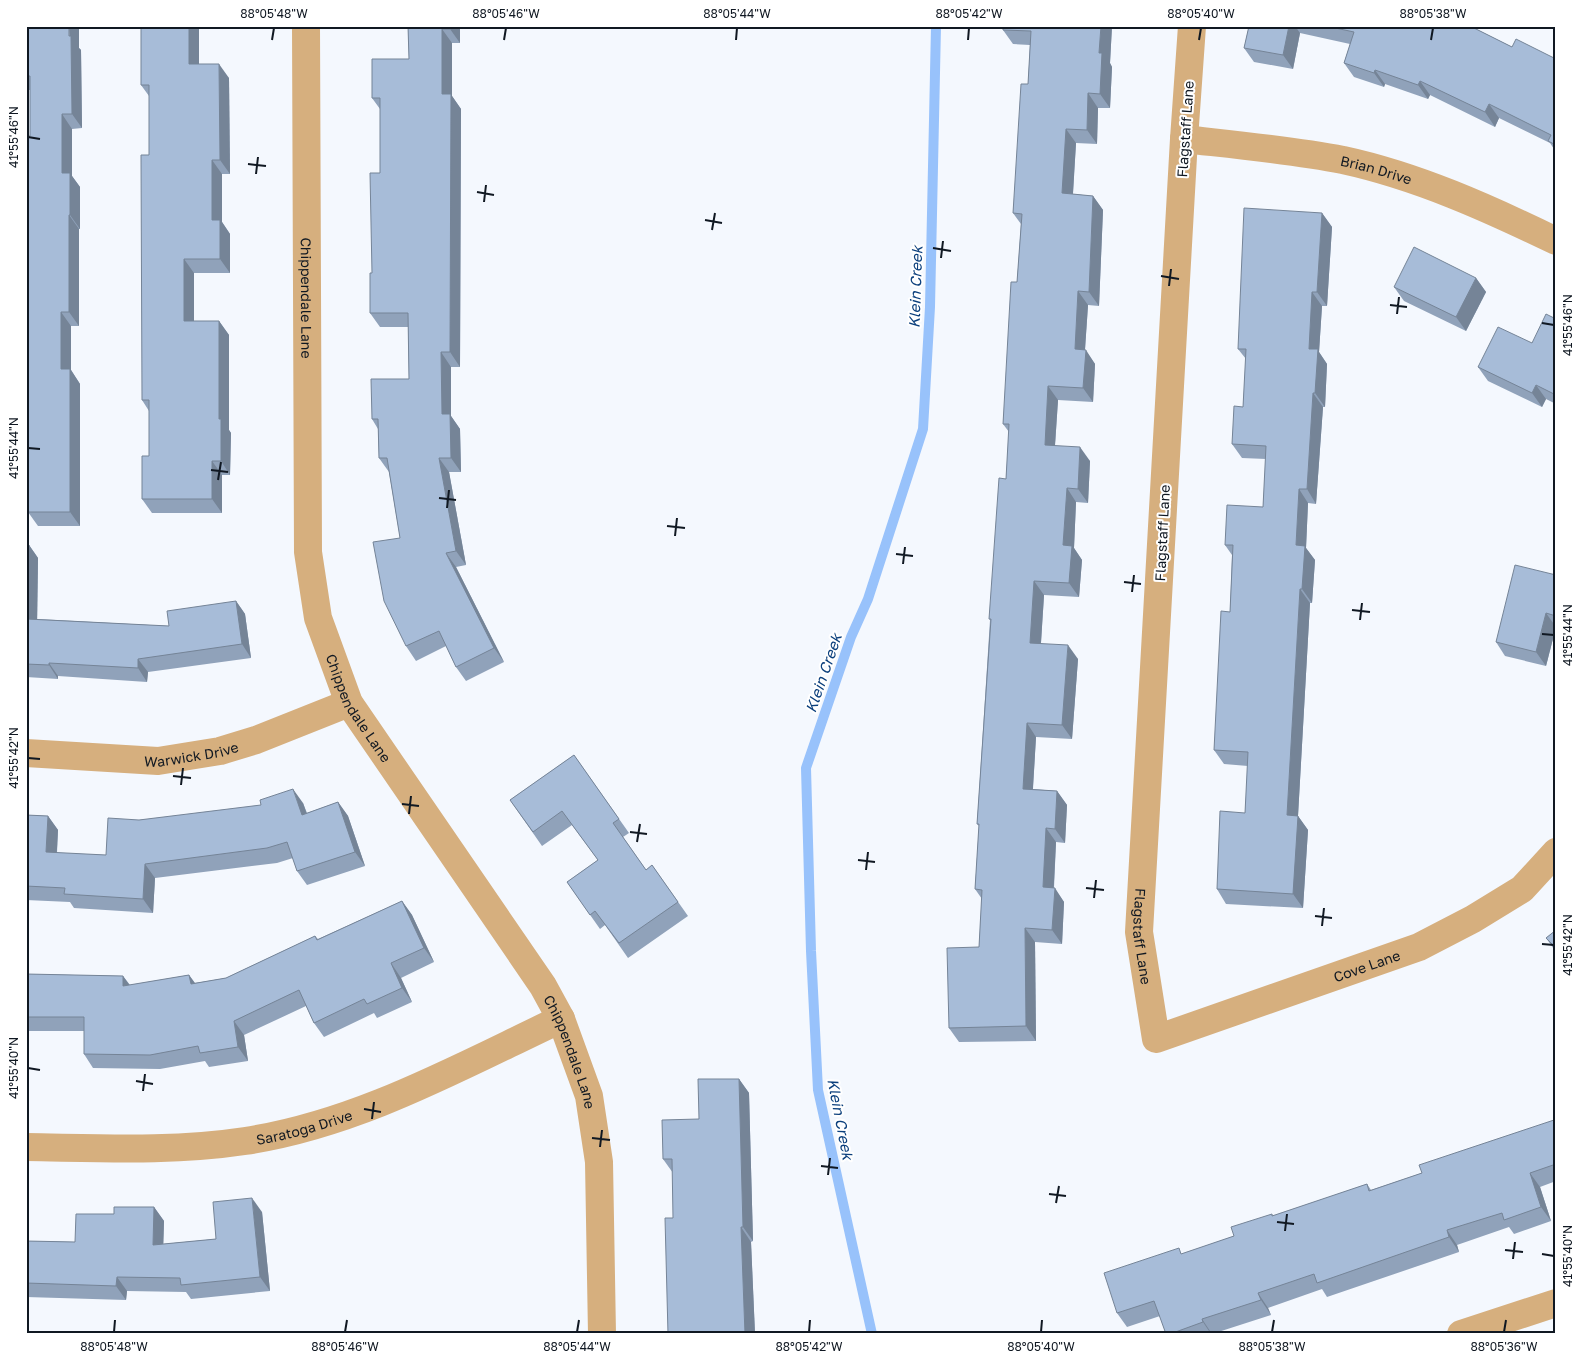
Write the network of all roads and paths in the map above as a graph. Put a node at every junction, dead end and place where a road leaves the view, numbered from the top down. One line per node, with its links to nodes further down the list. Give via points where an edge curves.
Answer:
1 (306, 26): 5 (street, Chippendale Lane, via 308,552 318,618)
2 (1192, 26): 3 (street, Flagstaff Lane)
3 (1184, 139): 4 (street, Brian Drive, via 1302,153 1376,169 1460,197); 9 (street, Flagstaff Lane, via 1139,932)
4 (1556, 240)
5 (349, 703): 6 (street, Warwick Drive, via 220,751 158,761); 8 (street, Chippendale Lane, via 538,978)
6 (26, 753)
7 (1556, 852): 9 (street, Cove Lane, via 1522,888 1473,919 1419,947)
8 (561, 1018): 10 (street, Saratoga Drive, via 392,1099 307,1128 245,1141 164,1149); 12 (street, Chippendale Lane, via 589,1096 599,1162)
9 (1156, 1039)
10 (26, 1147)
11 (1556, 1302): 13 (street)
12 (602, 1334)
13 (1462, 1334)

